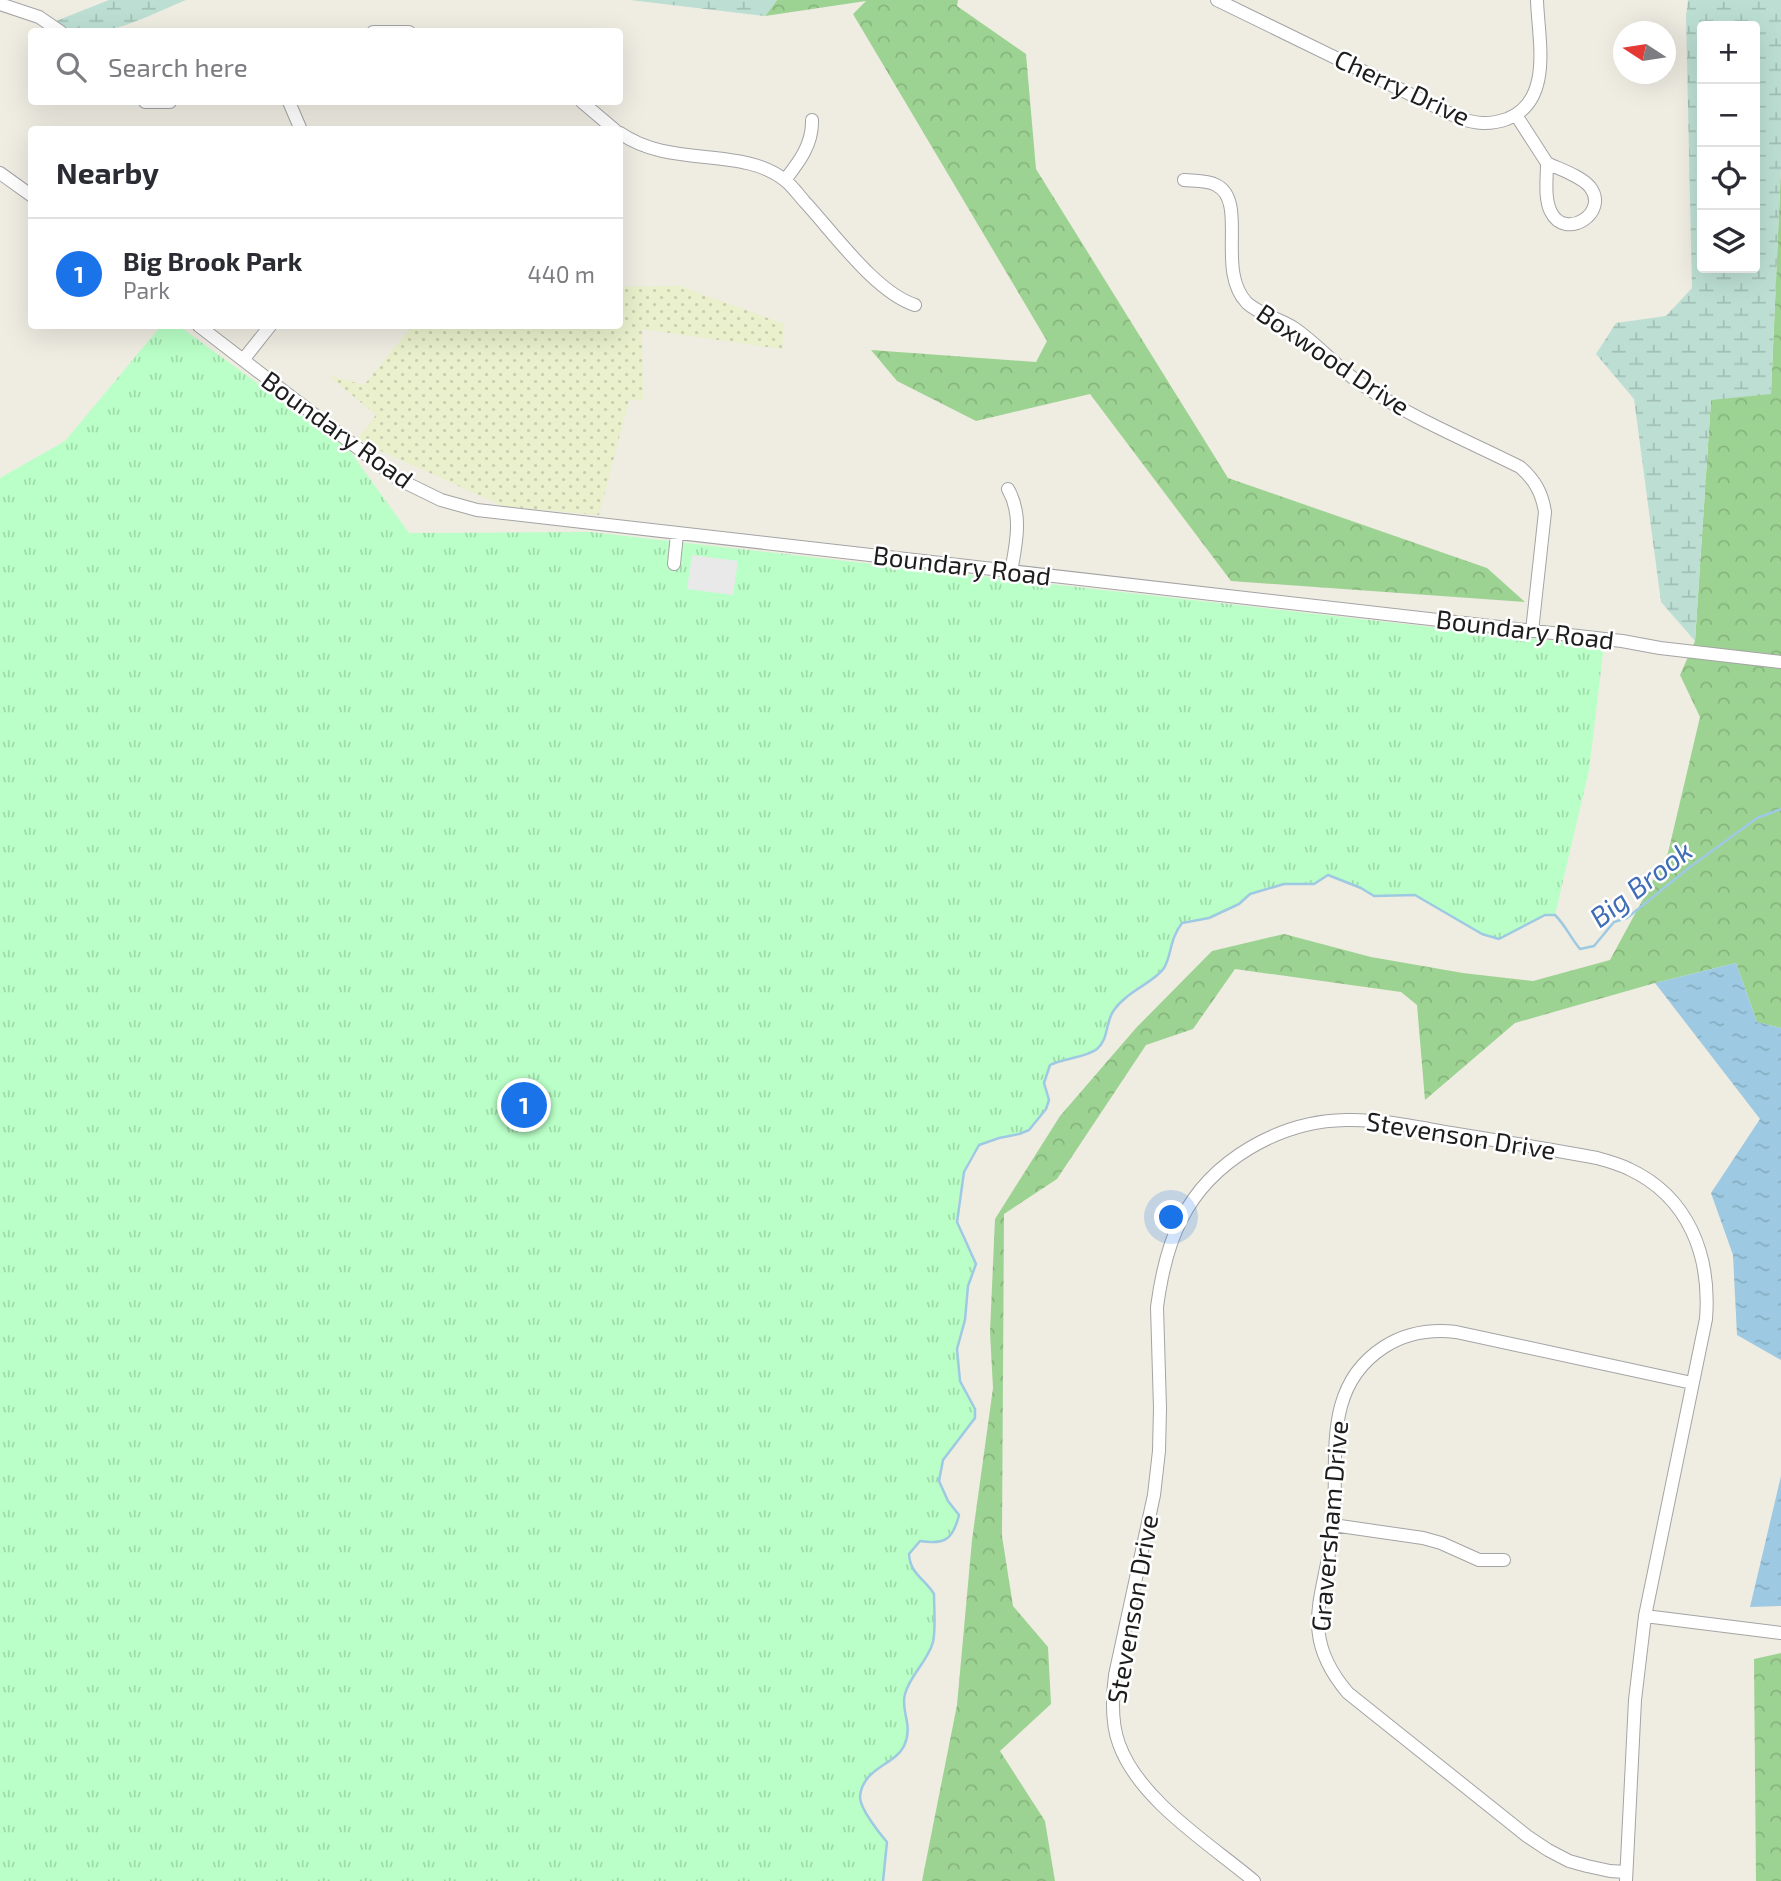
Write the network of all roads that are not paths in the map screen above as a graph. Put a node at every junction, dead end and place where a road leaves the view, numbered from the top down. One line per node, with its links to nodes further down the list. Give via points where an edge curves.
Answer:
1 (1217, 0): 7 (street, Cherry Drive, via 1459,118 1482,124)
2 (1537, 0): 7 (street, via 1541,70 1533,96)
3 (0, 4): 4 (street, via 39,17)
4 (55, 28)
5 (290, 105): 9 (street)
6 (586, 105): 10 (street)
7 (1516, 116): 12 (street)
8 (813, 120): 14 (street, via 806,150)
9 (299, 126)
10 (610, 126)
11 (623, 135): 14 (street, via 643,148 745,163)
12 (1546, 163): 12 (street, via 1591,188 1594,204 1587,219 1567,224 1554,217 1548,204)
13 (0, 173): 16 (street)
14 (785, 180): 17 (street, via 881,286)
15 (1184, 180): 25 (street, Boxwood Drive, via 1211,183 1227,194 1232,273 1255,309 1294,328 1375,394 1529,474 1542,495 1545,512)
16 (28, 193)
17 (915, 305)
18 (203, 329): 20 (street, Boundary Road)
19 (268, 329): 20 (street)
20 (243, 360): 22 (street, Boundary Road, via 357,450 425,494 477,510)
21 (1008, 489): 24 (street, via 1018,517)
22 (677, 534): 23 (street); 24 (street, Boundary Road)
23 (674, 564)
24 (1011, 572): 25 (street, Boundary Road)
25 (1532, 631): 26 (street, Boundary Road)
26 (1781, 662)
27 (1692, 1383): 28 (street, Graversham Drive, via 1455,1332 1432,1331 1399,1339 1369,1359 1342,1400); 30 (street, Stevenson Drive); 33 (street, Stevenson Drive, via 1706,1320 1706,1267 1688,1223 1665,1193 1627,1168 1597,1158 1385,1121 1345,1120 1299,1126 1268,1138 1238,1155 1206,1184 1181,1219 1160,1284 1158,1462 1112,1698 1119,1744 1142,1784)
28 (1333, 1525): 29 (street, via 1423,1538 1479,1560); 32 (street, Graversham Drive, via 1317,1628 1323,1657 1338,1681 1527,1836 1569,1861)
29 (1504, 1560)
30 (1646, 1616): 31 (street); 32 (street, Stevenson Drive, via 1635,1700)
31 (1781, 1633)
32 (1626, 1877)
33 (1254, 1881)

